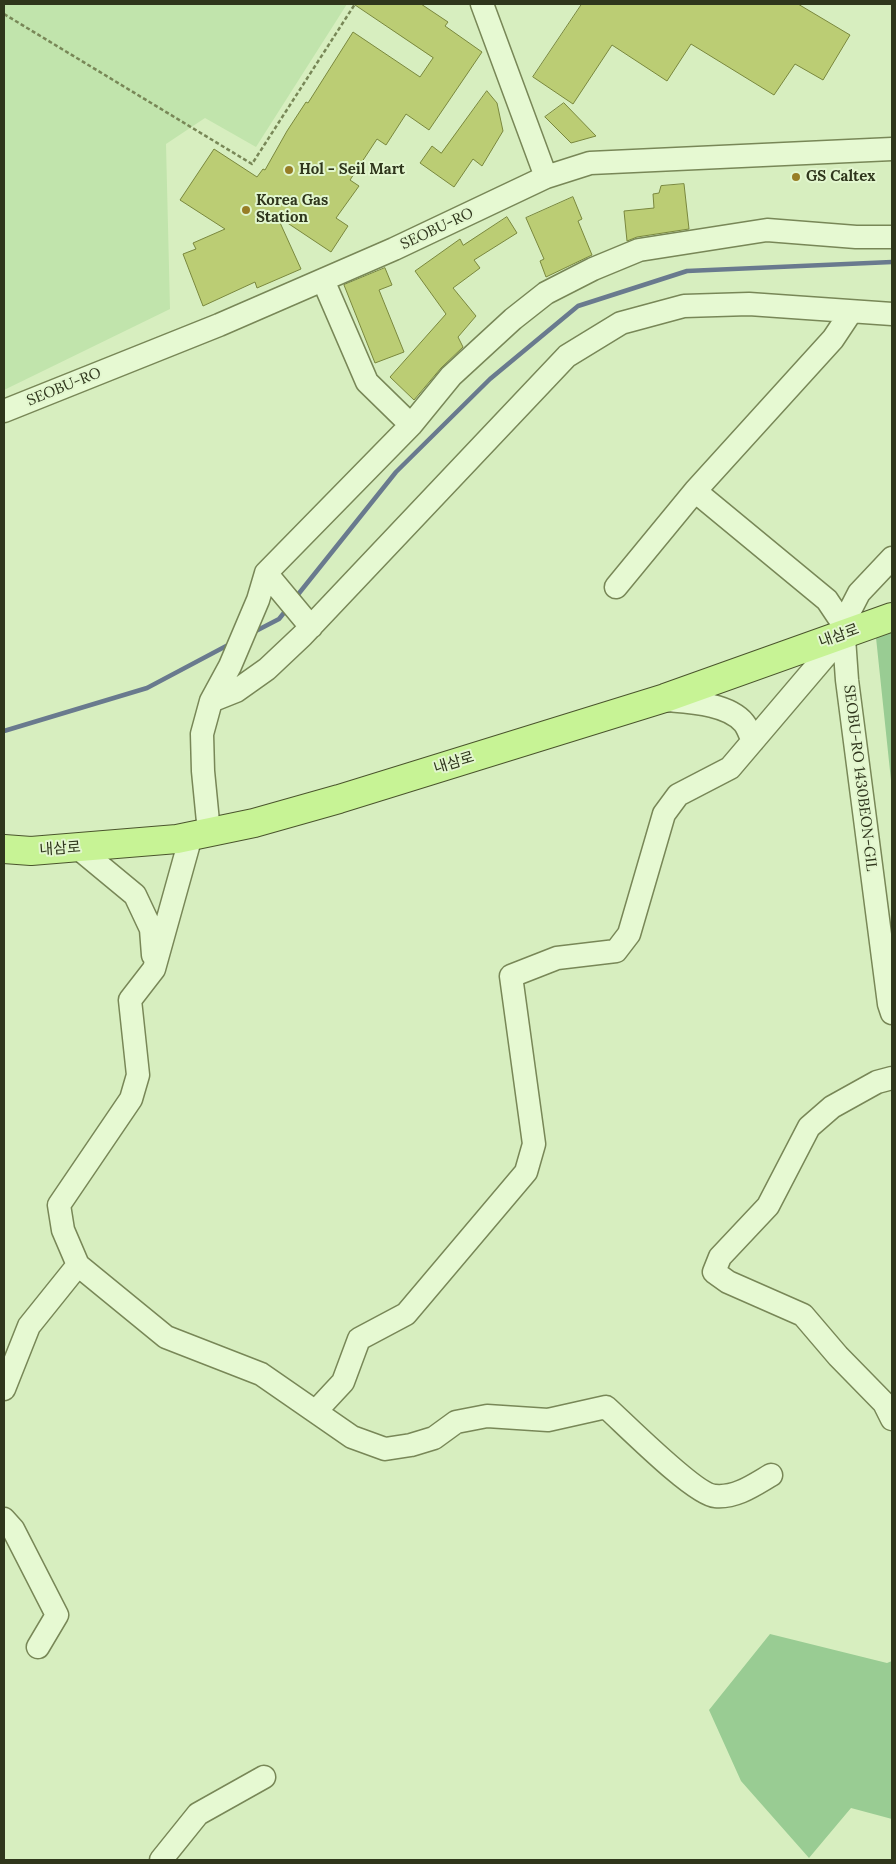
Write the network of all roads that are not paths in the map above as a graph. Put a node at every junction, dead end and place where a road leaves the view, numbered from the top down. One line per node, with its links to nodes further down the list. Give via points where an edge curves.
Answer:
1 (482, 4): 3 (street)
2 (892, 149): 3 (street, SEOBU-RO, via 590,163)
3 (546, 176): 5 (street, SEOBU-RO)
4 (892, 237): 9 (street, via 766,230 639,250 546,292 451,376)
5 (323, 280): 8 (street, SEOBU-RO); 9 (street, via 367,382)
6 (851, 312): 7 (street); 10 (street, via 833,339); 15 (street, via 748,304 684,306 621,323 567,356)
7 (892, 314)
8 (4, 411)
9 (411, 425): 12 (street)
10 (696, 491): 13 (street); 16 (street, via 827,600)
11 (892, 558): 16 (street, via 859,592)
12 (269, 577): 15 (street); 18 (street)
13 (616, 587)
14 (892, 617): 16 (main road, 내삼로)
15 (311, 627): 18 (street, via 268,669 236,691)
16 (843, 629): 17 (main road, 내삼로); 19 (street); 24 (street, SEOBU-RO 1430BEON-GIL)
17 (661, 699): 19 (street, via 703,703 733,714 744,723); 20 (main road, 내삼로, via 339,799 254,823)
18 (211, 701): 20 (street, via 202,734)
19 (753, 741): 28 (street, via 730,768 678,795 664,814 629,934 616,951 558,958 511,976 534,1144 526,1172 406,1314 359,1339 343,1382)
20 (200, 834): 21 (main road, 내삼로); 23 (street)
21 (77, 848): 22 (main road, 내삼로); 23 (street, via 135,895 151,929)
22 (4, 849)
23 (154, 969): 26 (street, via 130,1000 138,1075 131,1099 59,1206 62,1230)
24 (892, 1013)
25 (892, 1078): 29 (street, via 877,1082 832,1107 809,1127 768,1206 720,1257 714,1272 728,1282 803,1315 884,1403)
26 (78, 1265): 27 (street, via 29,1326); 28 (street, via 166,1337 261,1374)
27 (4, 1389)
28 (316, 1411): 30 (street, via 352,1437 385,1449 434,1438 456,1422 486,1416 548,1420 606,1407 693,1486 714,1497 736,1495)
29 (892, 1419)
30 (772, 1475)
31 (4, 1519): 32 (street, via 13,1529 57,1615)
32 (38, 1646)
33 (264, 1777): 34 (street, via 198,1814)
34 (161, 1860)

